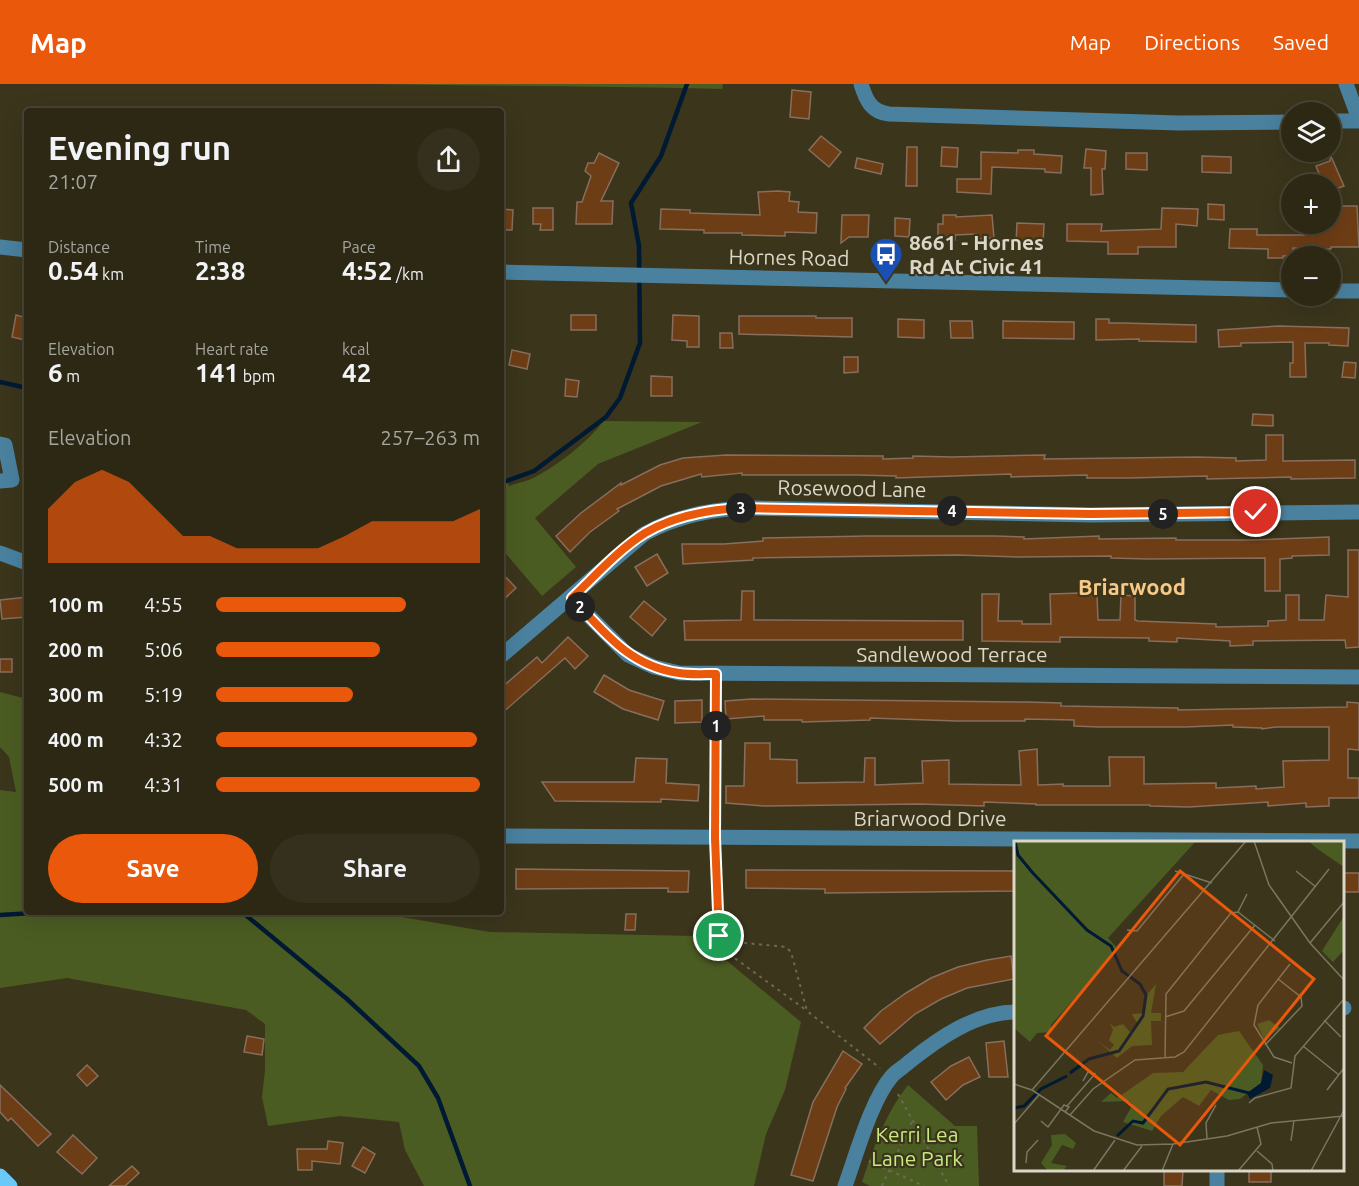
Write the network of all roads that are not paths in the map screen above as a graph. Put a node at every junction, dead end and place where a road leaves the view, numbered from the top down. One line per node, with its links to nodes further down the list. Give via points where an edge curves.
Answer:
1 (861, 84): 5 (street, via 869,105 889,114 1179,123)
2 (1346, 84): 3 (street)
3 (1359, 120): 4 (street)
4 (1341, 121)
5 (1281, 122)
6 (0, 246): 7 (street)
7 (24, 250)
8 (504, 272): 9 (street, Hornes Road)
9 (1281, 290)
10 (1341, 291): 11 (street)
11 (1359, 291)
12 (0, 444): 13 (street, via 5,445 12,480)
13 (0, 481)
14 (1359, 513): 17 (street, Rosewood Lane, via 709,510 644,534)
15 (0, 553): 16 (street)
16 (24, 562)
17 (572, 598): 18 (street, Rosewood Lane); 19 (street, Sandlewood Terrace, via 618,646 642,662 679,673)
18 (504, 654)
19 (1359, 677)
20 (504, 836): 21 (street, Briarwood Drive)
21 (1359, 841)
22 (1014, 1012): 25 (street, via 989,1015 967,1024 933,1043 891,1077 872,1110)
23 (0, 1176): 24 (main road)
24 (10, 1186)
25 (845, 1186)

